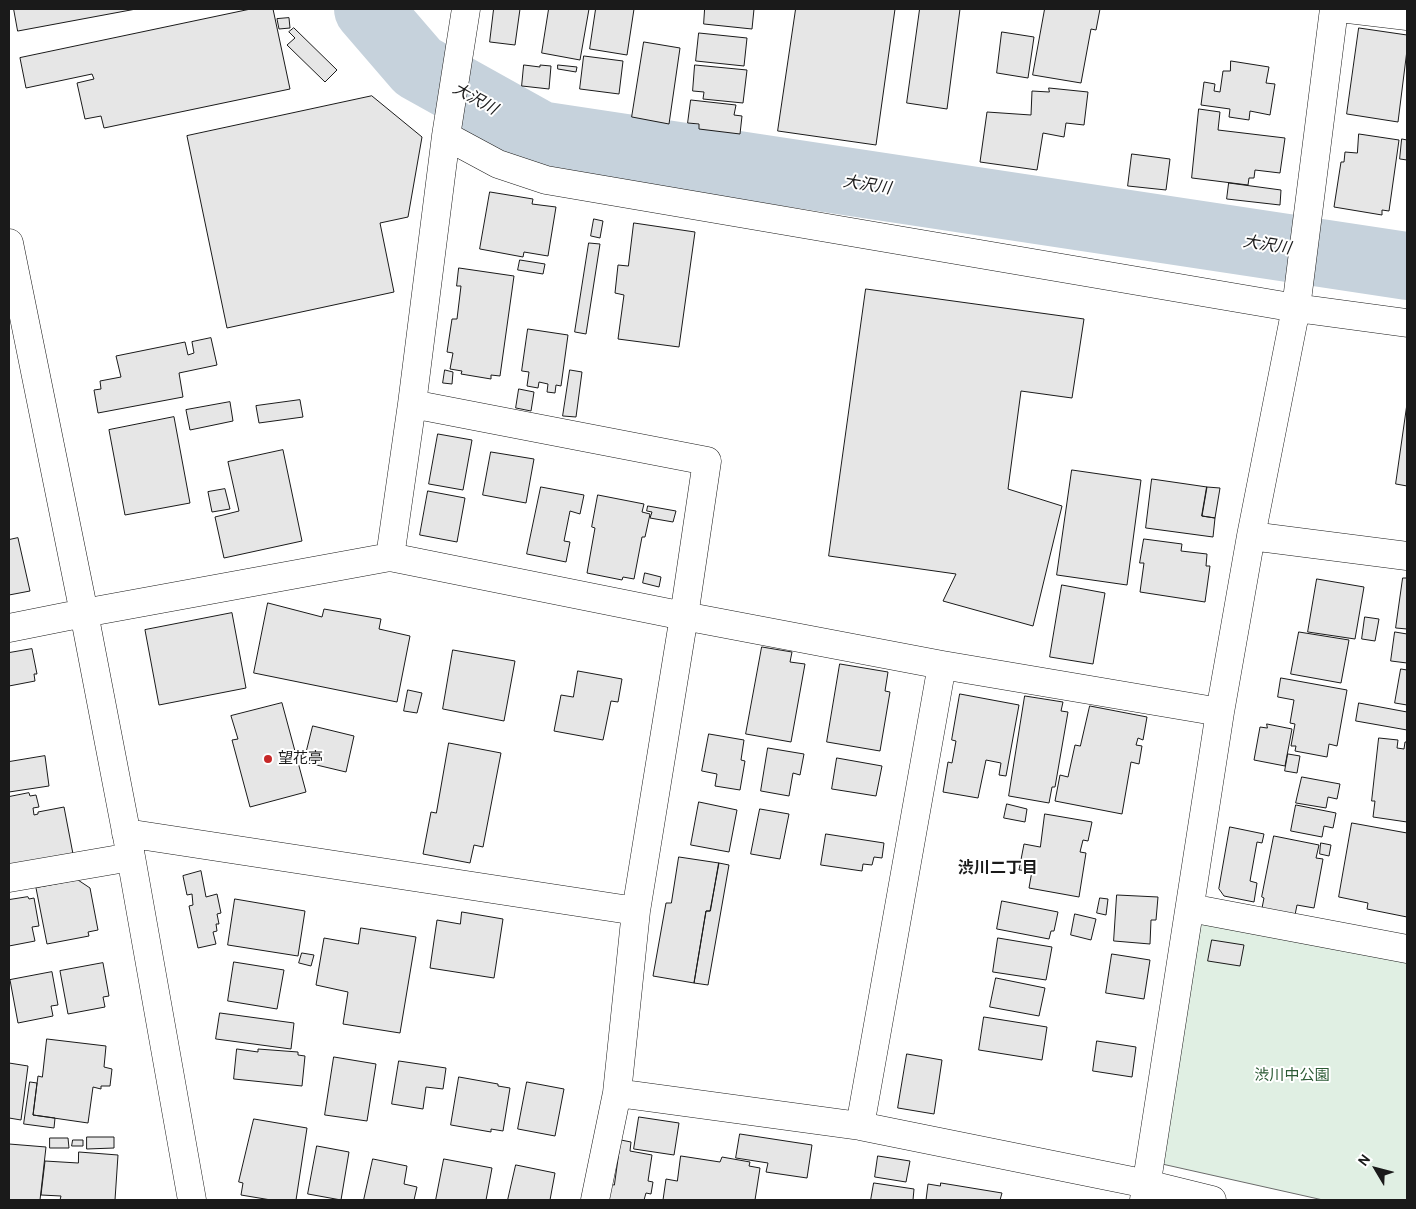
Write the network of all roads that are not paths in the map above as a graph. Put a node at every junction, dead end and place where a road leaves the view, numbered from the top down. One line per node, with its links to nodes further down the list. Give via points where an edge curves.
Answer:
1 (466, 9): 5 (street)
2 (1334, 9): 7 (street)
3 (1348, 9): 4 (street)
4 (1407, 16)
5 (446, 136): 7 (street, via 498,164 546,180); 9 (street)
6 (9, 243): 13 (street)
7 (1296, 308): 8 (street); 10 (street)
8 (1407, 323)
9 (412, 404): 12 (street); 14 (street, via 707,461)
10 (1251, 536): 11 (street); 17 (street)
11 (1407, 556)
12 (390, 557): 13 (street); 14 (street)
13 (84, 612): 15 (street); 18 (street)
14 (684, 616): 16 (street); 21 (street)
15 (9, 628)
16 (942, 664): 17 (street); 24 (street)
17 (1220, 712): 20 (street)
18 (129, 845): 19 (street); 21 (street); 26 (street)
19 (9, 878)
20 (1190, 908): 22 (street); 25 (street)
21 (636, 911): 23 (street)
22 (1407, 948)
23 (617, 1093): 24 (street); 27 (street)
24 (860, 1126): 25 (street)
25 (1146, 1192): 28 (street)
26 (192, 1200)
27 (595, 1200)
28 (1212, 1200)

